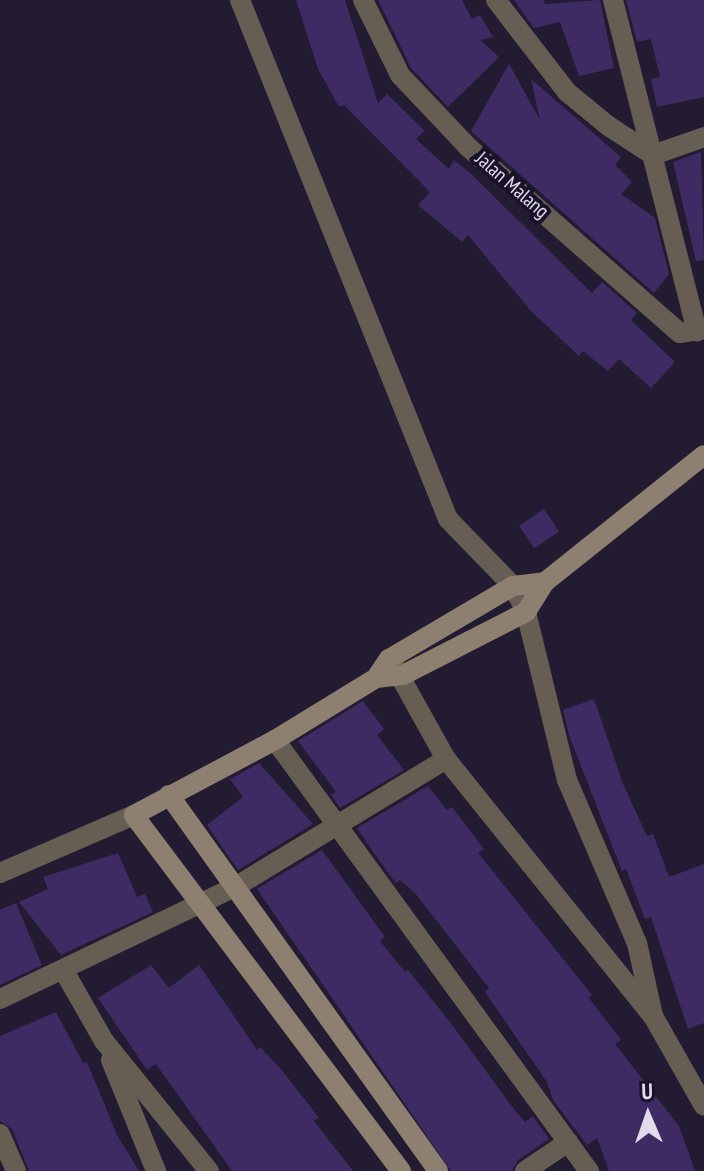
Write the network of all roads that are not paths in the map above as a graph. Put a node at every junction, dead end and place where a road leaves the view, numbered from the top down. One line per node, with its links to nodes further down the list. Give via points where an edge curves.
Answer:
1 (240, 0): 12 (street, via 448,519)
2 (363, 0): 9 (street, Jalan Malang, via 387,54 419,99 680,333)
3 (496, 0): 6 (street, via 567,92)
4 (613, 0): 5 (street)
5 (638, 103): 6 (street); 8 (street)
6 (607, 125): 8 (street)
7 (704, 137): 8 (street)
8 (653, 155): 9 (street)
9 (700, 330)
10 (704, 455): 11 (street)
11 (545, 582): 12 (street); 13 (street)
12 (513, 586): 13 (street); 14 (street)
13 (526, 612): 15 (street); 27 (street, via 567,780 637,943)
14 (389, 659): 15 (street); 16 (street)
15 (403, 675): 16 (street); 18 (street)
16 (376, 678): 17 (street)
17 (275, 740): 19 (street); 21 (street)
18 (446, 759): 21 (street); 27 (street)
19 (169, 795): 20 (street); 23 (street)
20 (134, 815): 22 (street); 24 (street)
21 (336, 828): 23 (street); 31 (street)
22 (0, 873)
23 (235, 887): 24 (street); 36 (street)
24 (201, 906): 25 (street); 35 (street)
25 (64, 971): 26 (street); 28 (street)
26 (0, 999)
27 (653, 1016): 29 (street)
28 (104, 1041): 33 (street); 34 (street)
29 (704, 1106)
30 (0, 1134): 32 (street)
31 (568, 1142): 37 (street); 38 (street)
32 (16, 1171)
33 (156, 1171)
34 (209, 1171)
35 (401, 1171)
36 (438, 1171)
37 (525, 1171)
38 (589, 1171)

